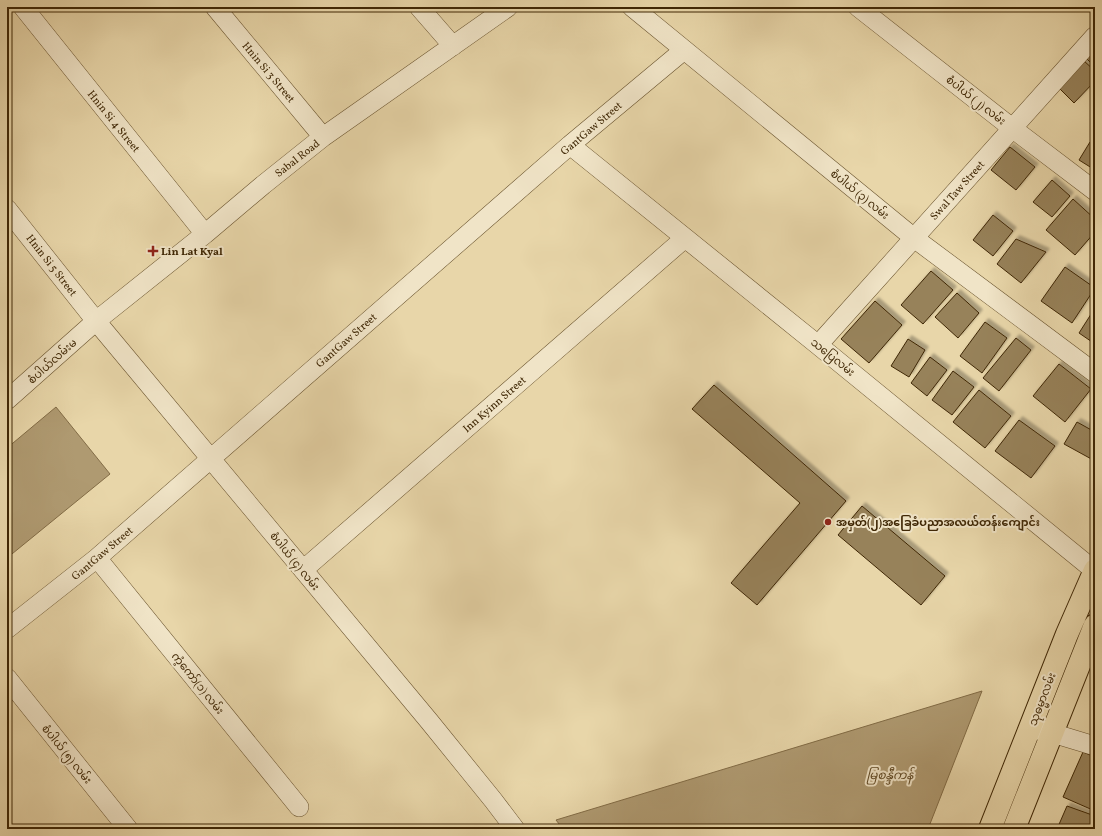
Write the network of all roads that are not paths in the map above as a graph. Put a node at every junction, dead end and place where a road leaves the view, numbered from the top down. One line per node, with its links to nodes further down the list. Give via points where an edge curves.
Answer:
1 (23, 7): 15 (street, Hnin Si 4 Street)
2 (215, 7): 11 (street, Hnin Si 3 Street)
3 (419, 7): 8 (street)
4 (508, 7): 8 (street, Sabal Road)
5 (632, 7): 9 (street, စံပါယ် (၃) လမ်း)
6 (858, 7): 10 (street, စံပါယ် (၂) လမ်း)
7 (1095, 36): 10 (street, Swal Taw Street)
8 (453, 46): 11 (street, Sabal Road)
9 (684, 50): 12 (street, GantGaw Street); 17 (street, စံပါယ် (၃) လမ်း)
10 (1012, 128): 13 (street, စံပါယ် (၂) လမ်း); 17 (street, Swal Taw Street)
11 (324, 137): 15 (street, Sabal Road)
12 (570, 145): 16 (street, သပြေလမ်း); 22 (street, GantGaw Street)
13 (1095, 192)
14 (7, 209): 18 (street, Hnin Si 5 Street)
15 (205, 234): 18 (street, Sabal Road)
16 (685, 238): 19 (street, သပြေလမ်း); 24 (street, Inn Kyinn Street)
17 (914, 238): 19 (street, Swal Taw Street); 20 (street, စံပါယ် (၃) လမ်း)
18 (96, 321): 21 (street, စံပါယ်လမ်းမ); 22 (street, စံပါယ် (၄) လမ်း)
19 (818, 345): 25 (street, သပြေလမ်း)
20 (1095, 374)
21 (7, 400)
22 (211, 458): 23 (street, GantGaw Street); 24 (street, စံပါယ် (၄) လမ်း)
23 (97, 558): 27 (street, GantGaw Street); 32 (street, ကံ့ကော်(၁) လမ်း)
24 (303, 570): 34 (street, စံပါယ် (၄) လမ်း)
25 (1095, 570): 29 (main road, သုဓမ္မာလမ်း)
26 (1095, 625): 30 (main road, သုဓမ္မာလမ်း)
27 (7, 629)
28 (7, 678): 33 (street, စံပါယ် (၅) လမ်း)
29 (1030, 728): 30 (street); 35 (main road, သုဓမ္မာလမ်း)
30 (1052, 733): 31 (street); 36 (main road, သုဓမ္မာလမ်း)
31 (1095, 746)
32 (299, 807)
33 (128, 829)
34 (515, 829)
35 (990, 829)
36 (1014, 829)

